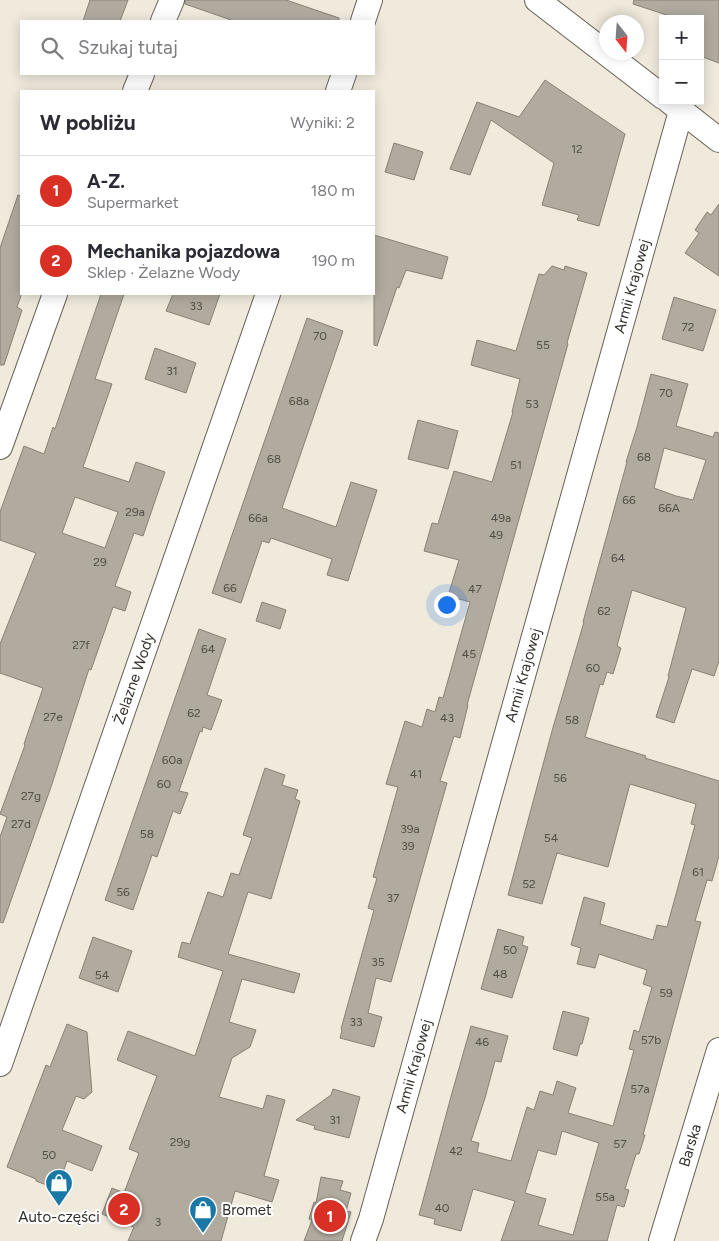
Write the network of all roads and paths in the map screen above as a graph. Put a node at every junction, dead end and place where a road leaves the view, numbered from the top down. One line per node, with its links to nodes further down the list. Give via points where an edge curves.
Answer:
1 (172, 0): 4 (street)
2 (370, 0): 5 (street)
3 (537, 0): 10 (street)
4 (163, 20)
5 (362, 20)
6 (142, 75): 8 (street)
7 (344, 75): 9 (street)
8 (135, 90)
9 (338, 90)
10 (659, 94)
11 (670, 105): 19 (street, Armii Krajowej)
12 (674, 105): 13 (street)
13 (719, 140)
14 (55, 295): 16 (street)
15 (268, 295): 18 (street, Żelazne Wody)
16 (0, 447)
17 (719, 1050): 20 (street, Barska)
18 (0, 1064)
19 (363, 1241)
20 (661, 1241)

